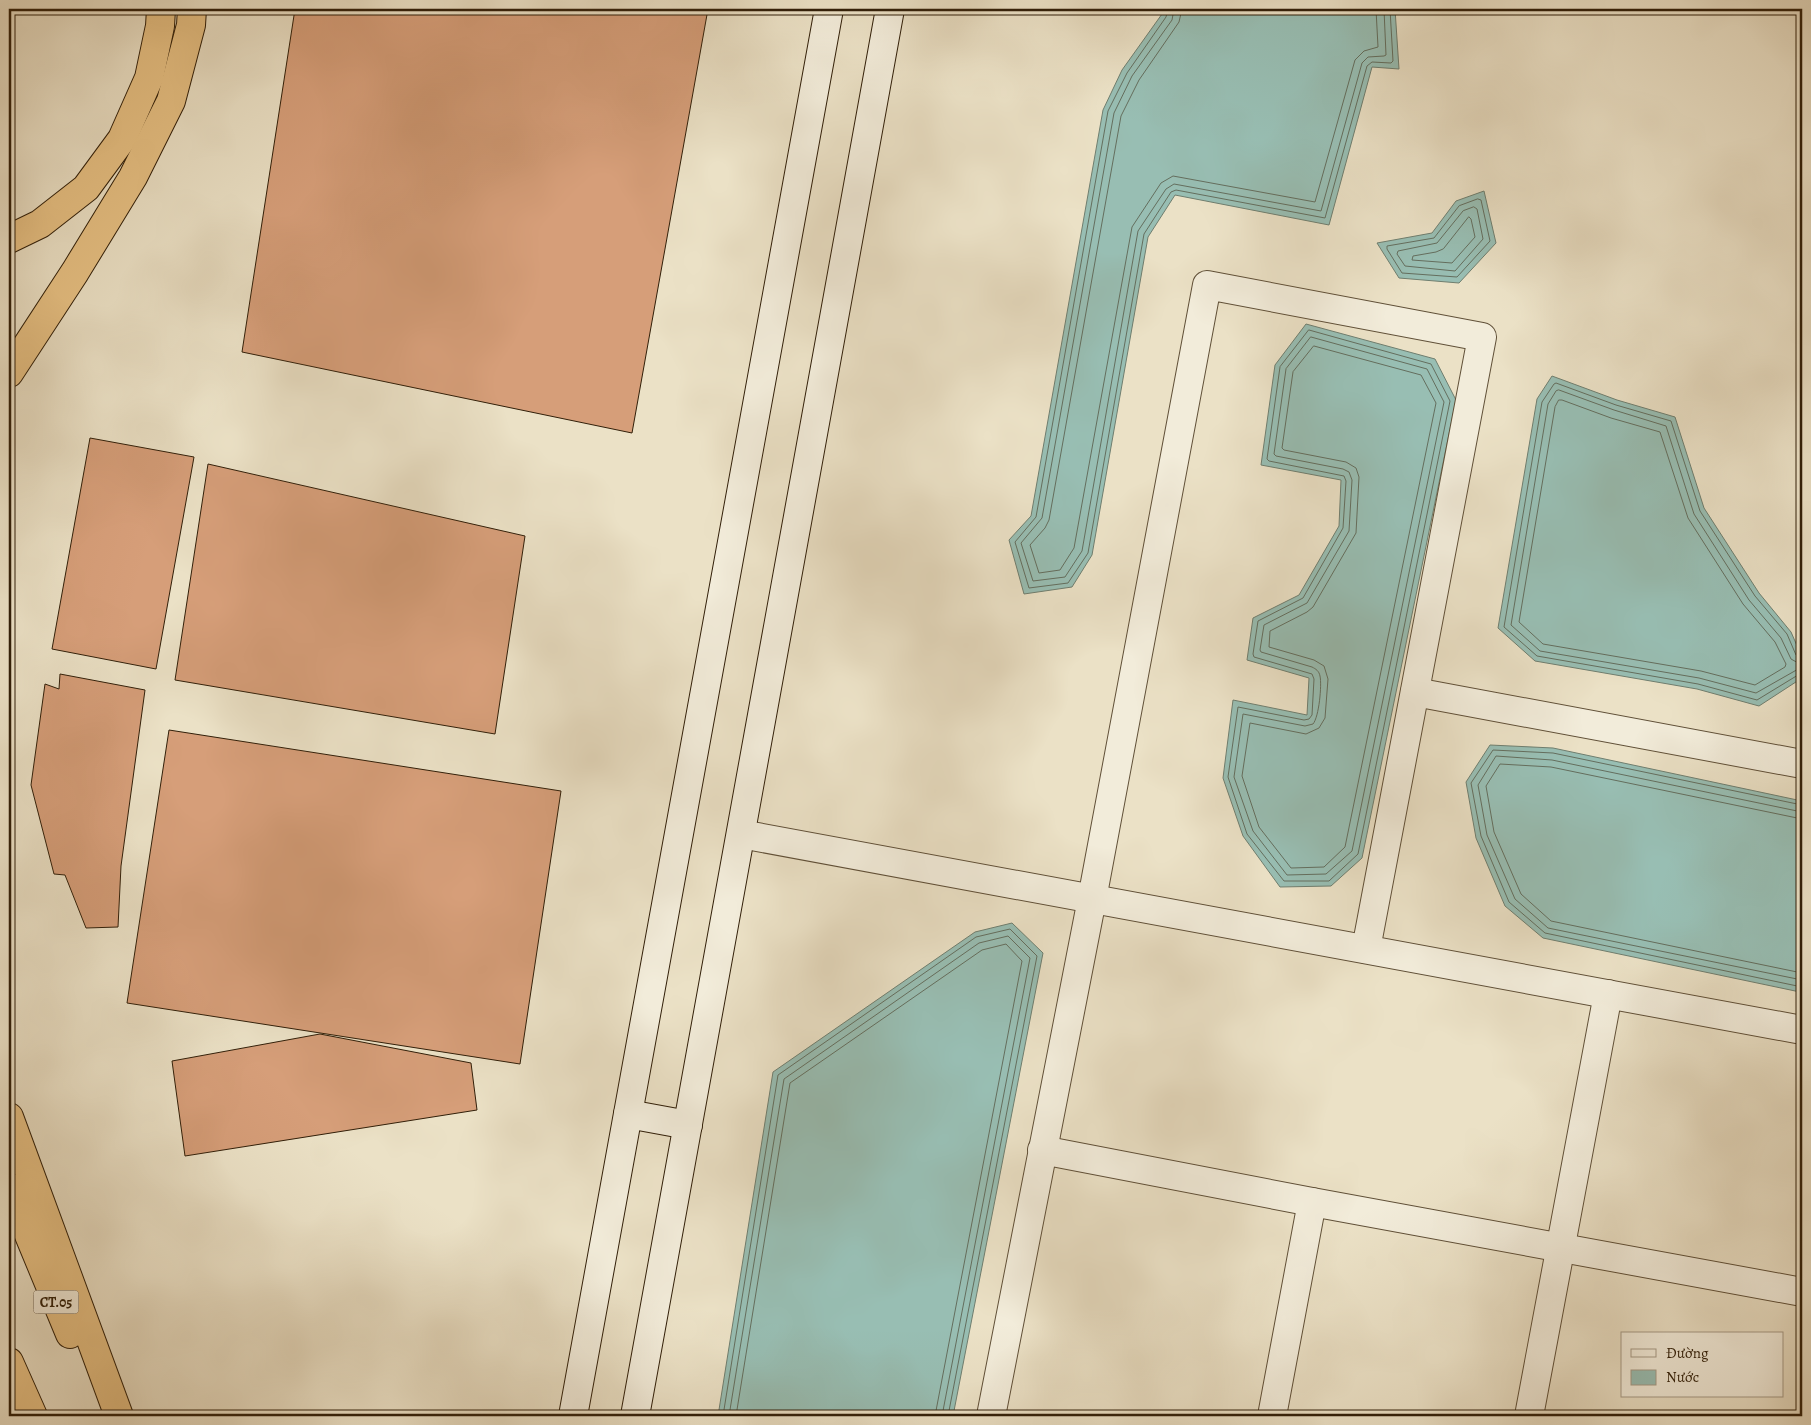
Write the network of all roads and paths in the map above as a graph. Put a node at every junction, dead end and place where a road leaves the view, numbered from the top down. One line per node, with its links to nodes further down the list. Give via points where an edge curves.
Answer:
1 (161, 9): 5 (highway, via 149,78 122,139 86,188 40,224)
2 (192, 9): 6 (highway, via 191,25 171,100 133,177)
3 (829, 9): 14 (street)
4 (890, 9): 9 (street)
5 (9, 239)
6 (9, 373)
7 (1414, 692): 8 (street); 10 (street, via 1482,337 1207,285); 11 (street)
8 (1802, 764)
9 (741, 834): 10 (street); 16 (street)
10 (1092, 899): 11 (street); 17 (street)
11 (1366, 949): 12 (street)
12 (1608, 994): 13 (street); 20 (street)
13 (1802, 1030)
14 (628, 1114): 16 (street); 28 (street)
15 (9, 1117): 27 (highway)
16 (688, 1125): 29 (street)
17 (1042, 1150): 19 (street); 30 (street)
18 (9, 1187): 26 (highway, CT.05)
19 (1312, 1202): 20 (street); 31 (street)
20 (1560, 1248): 21 (street); 32 (street)
21 (1802, 1292)
22 (9, 1362): 25 (highway)
23 (9, 1389): 24 (highway)
24 (23, 1416)
25 (33, 1416)
26 (104, 1416)
27 (119, 1416)
28 (573, 1416)
29 (635, 1416)
30 (991, 1416)
31 (1272, 1416)
32 (1529, 1416)

